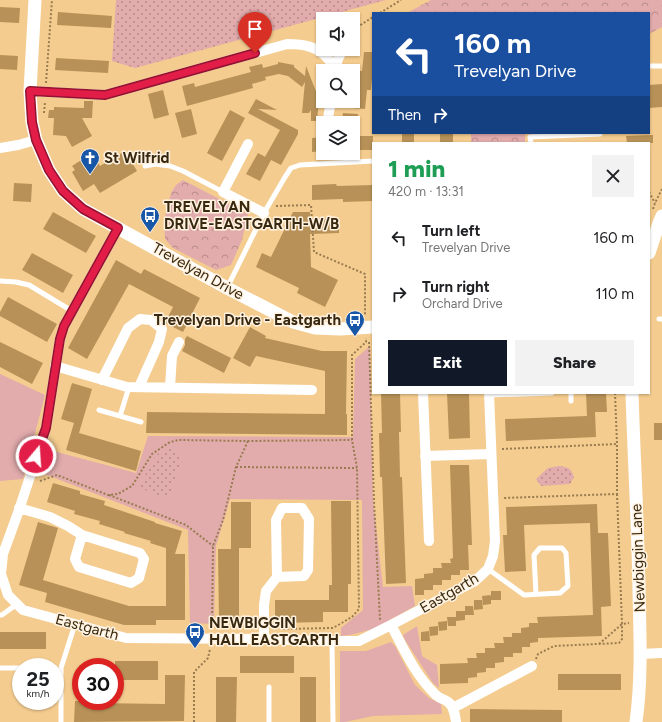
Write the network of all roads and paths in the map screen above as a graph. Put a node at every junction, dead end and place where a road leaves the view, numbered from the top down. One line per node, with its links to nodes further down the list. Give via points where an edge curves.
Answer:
1 (35, 0): 10 (street, Trevelyan Drive)
2 (52, 0): 11 (path)
3 (401, 0): 4 (path)
4 (382, 12)
5 (372, 18): 6 (path)
6 (360, 25)
7 (332, 64): 11 (street, via 318,50 299,44 287,44 105,95)
8 (650, 66): 9 (lane)
9 (662, 66)
10 (30, 91): 11 (street); 14 (street, Trevelyan Drive)
11 (45, 92): 12 (path)
12 (44, 116)
13 (600, 134): 15 (lane, via 530,136)
14 (36, 140): 17 (street); 26 (street, Trevelyan Drive, via 49,170 63,191 83,209)
15 (531, 142)
16 (248, 144): 21 (street)
17 (0, 148)
18 (372, 161): 24 (lane, via 300,164 291,168)
19 (145, 166): 21 (lane, via 170,166)
20 (662, 189): 23 (path)
21 (223, 192): 24 (street)
22 (650, 194): 23 (path)
23 (655, 203): 25 (path)
24 (266, 210): 29 (lane); 31 (path, via 311,205 314,252 365,274)
25 (658, 213): 27 (street, via 659,223)
26 (118, 228): 29 (street, Trevelyan Drive); 30 (street, Eastgarth)
27 (650, 250)
28 (0, 281): 30 (lane, via 29,286)
29 (227, 288): 31 (street, Trevelyan Drive, via 292,322 315,328)
30 (72, 311): 35 (street, Eastgarth, via 64,326)
31 (369, 327): 33 (path)
32 (179, 342): 38 (street, via 172,356)
33 (368, 342): 34 (path); 49 (path, via 352,355); 74 (path)
34 (372, 342)
35 (55, 366): 36 (street); 56 (street, Eastgarth, via 46,428)
36 (102, 380): 37 (street); 37 (street, via 128,328 140,319 152,320 162,329 159,342)
37 (134, 387): 38 (street); 47 (lane)
38 (170, 387): 39 (street)
39 (312, 390)
40 (423, 394): 53 (street)
41 (489, 394): 52 (street, Eastgarth)
42 (571, 394): 45 (lane)
43 (615, 394): 51 (path)
44 (632, 394): 69 (street, Newbiggin Lane)
45 (571, 401)
46 (98, 410): 47 (lane)
47 (120, 416): 48 (lane)
48 (141, 422)
49 (352, 440): 50 (path); 55 (path)
50 (248, 441): 54 (path); 58 (path, via 170,442 152,454 132,486 118,494)
51 (617, 444): 52 (path); 57 (path)
52 (491, 452): 53 (street); 59 (street, Eastgarth)
53 (425, 456): 62 (street)
54 (236, 467): 55 (path); 63 (path)
55 (357, 468): 76 (path, via 359,609 352,617 333,628)
56 (27, 484): 58 (path, via 57,475); 60 (street, Eastgarth)
57 (617, 494): 59 (path); 71 (path)
58 (108, 495): 63 (path, via 186,525)
59 (493, 498): 64 (street, Eastgarth, via 495,542)
60 (19, 508): 61 (street, via 50,517); 67 (street, Eastgarth, via 3,554 0,574 8,595)
61 (82, 534): 61 (street, via 140,553 144,559 139,578 131,583 78,567 75,559)
62 (429, 541)
63 (214, 546): 75 (path)
64 (488, 569): 66 (lane, via 524,595); 72 (street, Eastgarth, via 474,581)
65 (277, 577): 65 (street, via 304,576 308,570 309,519 302,508 282,508 276,520); 76 (street, via 266,591)
66 (536, 594): 66 (lane, via 534,555 540,548 562,548 566,553 568,586 560,593)
67 (17, 604): 68 (lane); 70 (street, Eastgarth, via 23,610)
68 (0, 615)
69 (640, 623): 71 (path); 80 (street, Newbiggin Lane)
70 (75, 624): 75 (street, Eastgarth, via 126,638); 81 (lane)
71 (622, 624): 78 (path); 78 (path, via 620,643)
72 (391, 625): 74 (street, Eastgarth); 86 (street, via 413,667 436,696 448,702)
73 (219, 629): 75 (path)
74 (380, 631): 77 (street, Eastgarth, via 359,641)
75 (212, 633): 76 (street, Eastgarth); 89 (path, via 208,658 194,672)
76 (264, 634): 77 (street, Eastgarth)
77 (332, 641): 91 (lane)
78 (598, 644): 82 (path, via 554,646 538,654)
79 (662, 653): 80 (street)
80 (640, 654): 93 (street, Newbiggin Lane)
81 (62, 658)
82 (532, 666): 86 (street)
83 (0, 668): 84 (lane)
84 (12, 668)
85 (270, 687): 90 (lane)
86 (453, 708): 92 (street)
87 (60, 710): 88 (lane)
88 (61, 722)
89 (194, 722)
90 (270, 722)
91 (333, 722)
92 (456, 722)
93 (636, 722)

